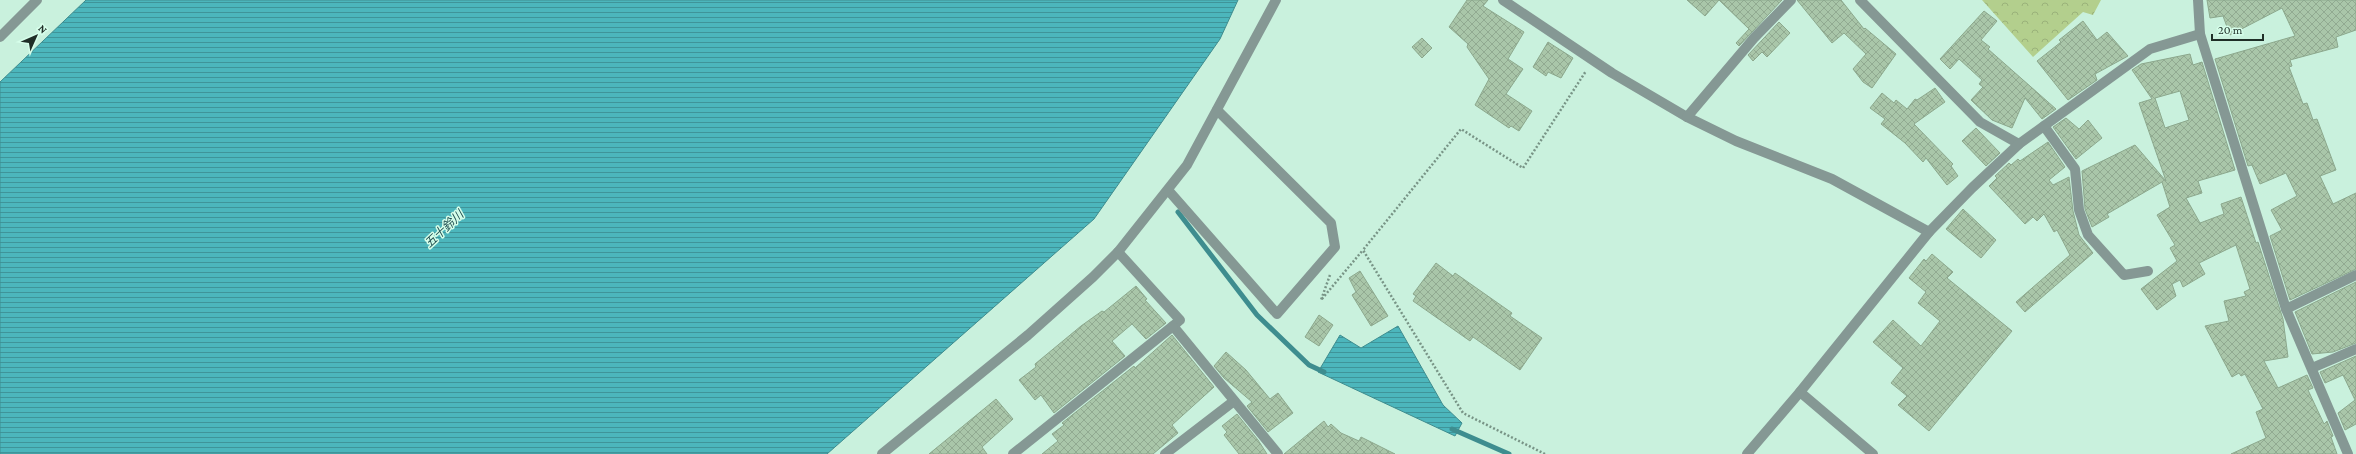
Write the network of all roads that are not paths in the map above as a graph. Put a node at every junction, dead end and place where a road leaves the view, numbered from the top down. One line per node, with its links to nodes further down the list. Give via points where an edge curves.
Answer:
1 (37, 0): 8 (street)
2 (1276, 0): 9 (street)
3 (1503, 0): 10 (street, via 1593,61)
4 (1791, 0): 10 (street, via 1754,38)
5 (1860, 0): 12 (street, via 1980,122)
6 (2198, 0): 7 (street)
7 (2200, 34): 11 (street, via 2150,50); 18 (street)
8 (0, 37)
9 (1217, 110): 13 (street, via 1187,166); 13 (street, via 1331,223 1335,247 1277,314)
10 (1688, 116): 14 (street, via 1736,141 1832,179)
11 (2044, 126): 12 (street); 16 (street, via 2076,169 2079,210 2088,235 2124,274)
12 (2019, 144): 14 (street)
13 (1168, 190): 15 (street)
14 (1929, 232): 22 (street)
15 (1118, 252): 19 (street, via 1180,320); 24 (street, via 1028,335)
16 (2148, 271)
17 (2356, 275): 18 (street)
18 (2286, 309): 21 (street)
19 (1173, 326): 23 (street); 25 (street)
20 (2356, 349): 21 (street)
21 (2312, 368): 30 (street)
22 (1800, 392): 28 (street); 29 (street)
23 (1234, 401): 26 (street); 27 (street)
24 (882, 454)
25 (1013, 454)
26 (1165, 454)
27 (1278, 454)
28 (1747, 454)
29 (1873, 454)
30 (2348, 454)

